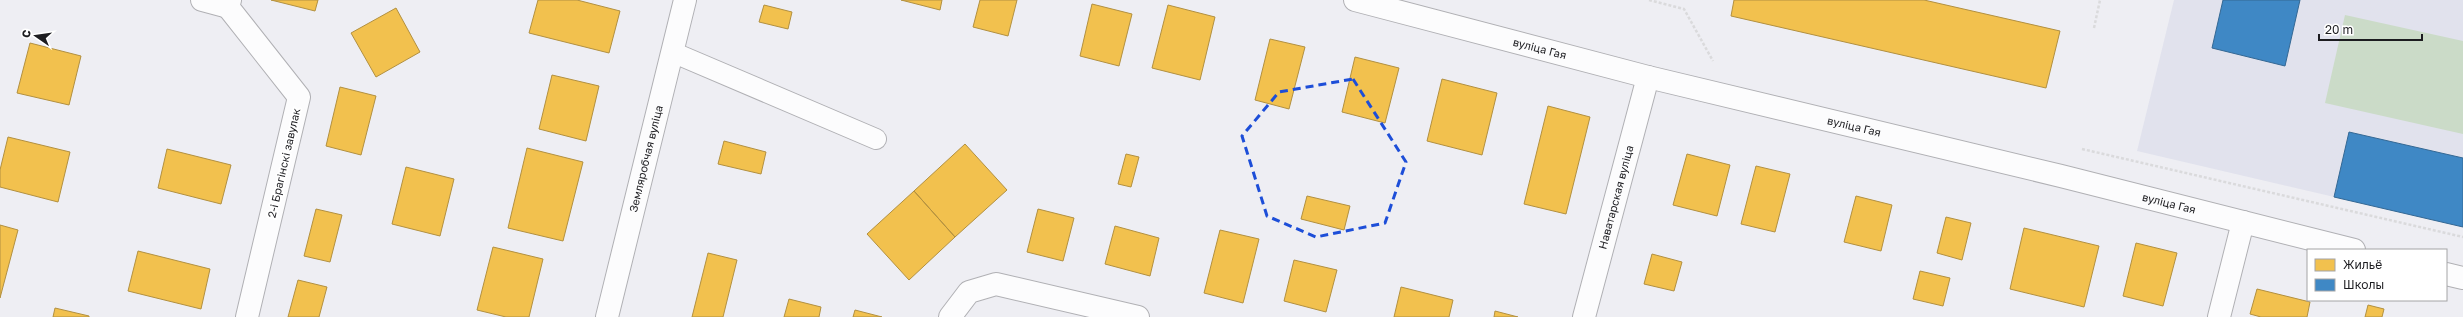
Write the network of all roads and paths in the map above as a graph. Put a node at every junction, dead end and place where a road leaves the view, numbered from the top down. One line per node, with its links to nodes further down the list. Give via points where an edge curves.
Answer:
1 (202, 0): 6 (street, 2-і Брагінскі завулак)
2 (685, 0): 8 (street, Земляробчая вуліца)
3 (1355, 0): 10 (street, вуліца Гая)
4 (1649, 0): 9 (path, via 1684,9 1712,61)
5 (2100, 0): 7 (path)
6 (229, 4): 18 (street, 2-і Брагінскі завулак, via 299,98)
7 (2094, 28)
8 (672, 52): 11 (lane); 19 (street, Земляробчая вуліца)
9 (1720, 62)
10 (1648, 77): 13 (street, вуліца Гая); 22 (street, Наватарская вуліца)
11 (876, 139)
12 (2077, 148): 14 (path)
13 (2243, 222): 15 (street, вуліца Гая); 23 (street)
14 (2463, 237)
15 (2350, 249)
16 (2447, 274): 17 (street)
17 (2463, 278)
18 (247, 317)
19 (607, 317)
20 (950, 317): 21 (street, via 969,292 996,284)
21 (1138, 317)
22 (1584, 317)
23 (2219, 317)

